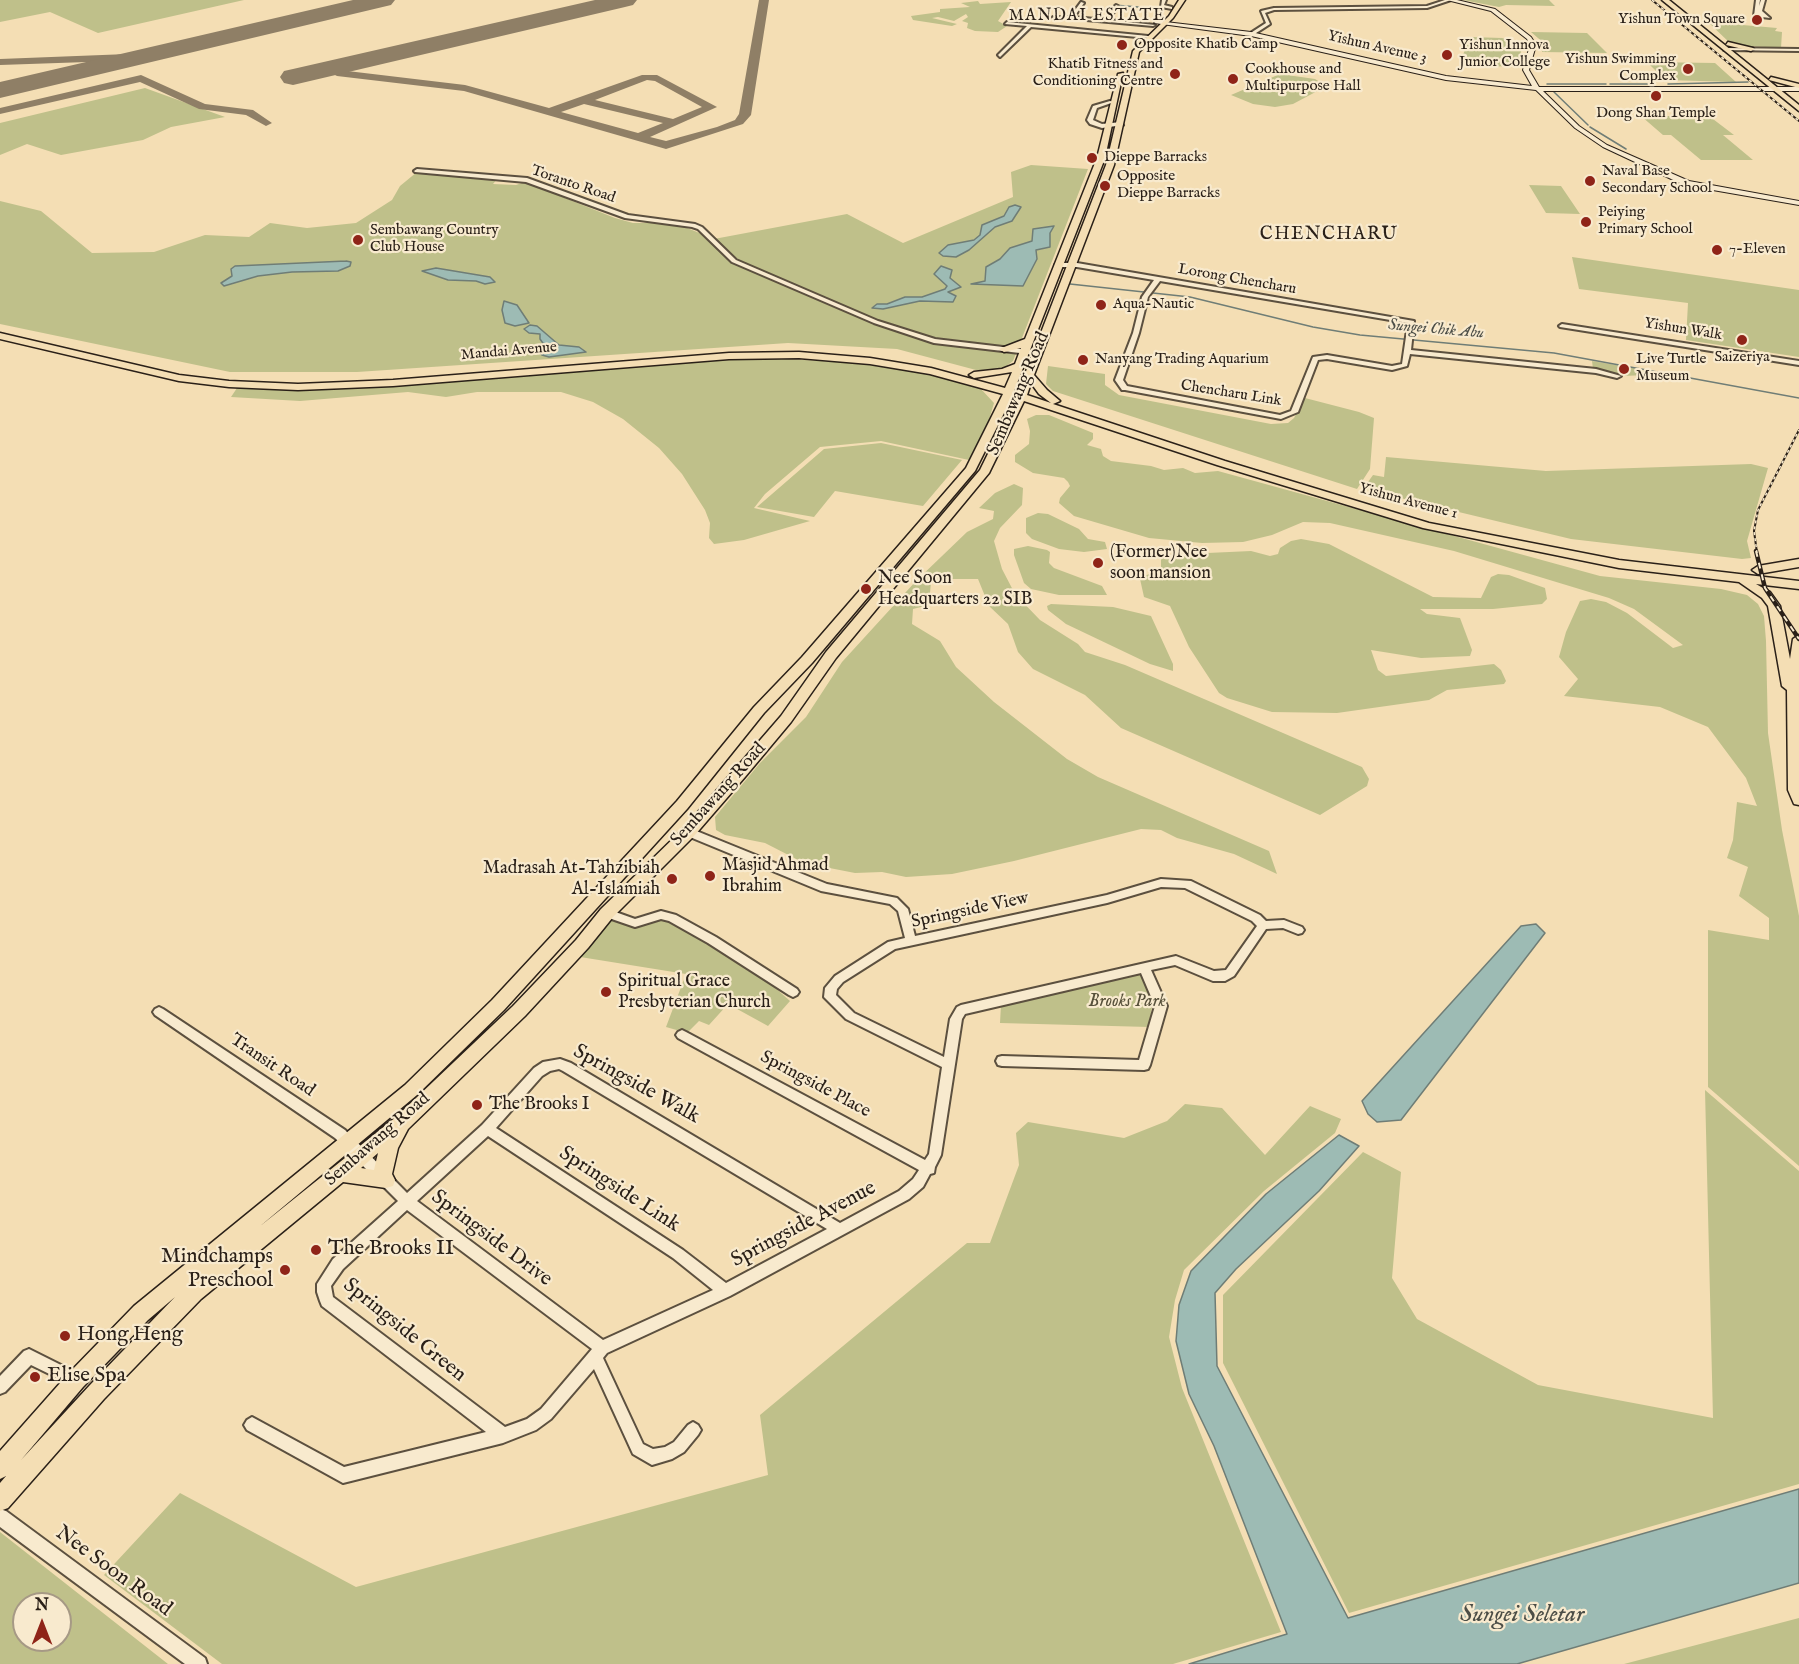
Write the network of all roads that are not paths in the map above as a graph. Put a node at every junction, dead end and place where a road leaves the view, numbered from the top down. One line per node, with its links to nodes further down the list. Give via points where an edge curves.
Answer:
1 (1103, 0): 2 (street)
2 (1132, 0)
3 (1164, 0): 13 (street, via 1162,6)
4 (1175, 0): 13 (main road, Sembawang Road)
5 (1182, 0): 18 (main road, Sembawang Road)
6 (1443, 0): 17 (street, via 1425,6 1271,9 1260,12)
7 (1449, 0): 17 (street, via 1427,7 1274,9 1263,12); 30 (main road, via 1494,10 1529,38 1533,45 1526,70)
8 (1457, 0): 30 (main road, via 1497,9 1536,40 1539,45 1531,72)
9 (1665, 0): 25 (main road)
10 (1672, 0): 25 (main road)
11 (1089, 5): 15 (street, via 1081,4)
12 (1107, 7): 16 (street, via 1115,7)
13 (1170, 8): 18 (main road, Sembawang Road)
14 (1055, 17): 15 (street)
15 (1071, 18): 16 (street)
16 (1106, 21): 18 (street)
17 (1266, 21): 22 (street)
18 (1162, 22): 19 (main road); 20 (main road); 24 (main road, Sembawang Road)
19 (1184, 23): 22 (main road, Yishun Avenue 3)
20 (1174, 24): 22 (main road, Yishun Avenue 3)
21 (1029, 27): 23 (street); 23 (street, via 1009,24); 28 (street)
22 (1250, 33): 30 (main road, Yishun Avenue 3, via 1444,74)
23 (1130, 34): 24 (street)
24 (1145, 36): 34 (main road, Sembawang Road, via 1128,51); 36 (main road, Sembawang Road, via 1136,51)
25 (1733, 49): 26 (main road); 26 (main road); 29 (main road); 29 (main road)
26 (1754, 50): 27 (street)
27 (1799, 50)
28 (1000, 56)
29 (1774, 86): 31 (main road); 31 (main road, via 1760,84); 32 (main road); 32 (main road); 33 (main road); 35 (main road)
30 (1540, 87): 31 (main road, Yishun Avenue 3); 39 (main road, via 1587,135 1653,168 1699,186)
31 (1751, 88)
32 (1799, 88): 33 (main road, via 1794,91)
33 (1796, 98)
34 (1112, 102): 37 (main road, Sembawang Road); 37 (street, via 1093,109 1090,120)
35 (1799, 109)
36 (1121, 124): 37 (street); 40 (main road, Sembawang Road, via 1110,165)
37 (1108, 127): 41 (main road, Sembawang Road, via 1101,158)
38 (417, 171): 48 (street, Toranto Road, via 527,180 627,217 693,225 734,261 876,322 934,341)
39 (1799, 202)
40 (1071, 264): 41 (street, Lorong Chencharu); 42 (street, Lorong Chencharu); 49 (main road, Sembawang Road)
41 (1058, 265): 47 (main road, Sembawang Road)
42 (1158, 279): 46 (street, Lorong Chencharu, via 1412,322); 46 (street, Chencharu Link, via 1148,292 1119,380 1121,385 1134,390 1286,417 1293,412 1315,358 1399,368 1406,365)
43 (1562, 326): 50 (street, Yishun Walk)
44 (0, 328): 54 (main road, Mandai Avenue, via 142,364 237,378 303,381 626,358 795,351 876,356)
45 (0, 336): 54 (main road, Mandai Avenue, via 135,369 230,384 298,387 393,383 729,356 870,361)
46 (1409, 344): 53 (street)
47 (1025, 346): 48 (main road); 49 (street); 51 (main road, Sembawang Road)
48 (1004, 349)
49 (1037, 352): 52 (main road, Sembawang Road)
50 (1799, 363)
51 (1018, 366): 54 (main road); 55 (main road, Sembawang Road)
52 (1028, 373): 56 (main road, Sembawang Road); 57 (main road)
53 (1617, 376)
54 (977, 380): 55 (main road, Mandai Avenue); 58 (main road)
55 (1009, 388): 56 (main road, Mandai Avenue); 58 (main road, Sembawang Road)
56 (1022, 393): 57 (main road, Yishun Avenue 1); 59 (main road, Yishun Avenue 1); 60 (main road, Sembawang Road)
57 (1055, 401): 62 (main road, Yishun Avenue 1, via 1329,491 1468,526 1609,553)
58 (1003, 407): 68 (main road, Sembawang Road, via 971,469)
59 (1070, 412): 60 (main road, via 1039,408); 64 (main road, Yishun Avenue 1, via 1427,526 1559,554)
60 (1013, 416): 69 (main road, Sembawang Road, via 987,468 831,655)
61 (1799, 563): 62 (main road)
62 (1758, 570): 63 (main road, Yishun Avenue 1)
63 (1799, 575)
64 (1740, 579): 65 (main road, Yishun Avenue 1); 67 (main road, via 1766,595 1774,606)
65 (1799, 585)
66 (1799, 639): 67 (main road)
67 (1794, 715): 72 (main road, via 1795,790)
68 (727, 749): 69 (main road, via 733,759); 70 (main road, Sembawang Road)
69 (752, 760): 71 (main road, Sembawang Road)
70 (712, 768): 71 (main road, via 734,767); 86 (main road, Sembawang Road, via 498,1005)
71 (740, 774): 73 (main road, Sembawang Road)
72 (1799, 800)
73 (689, 832): 74 (main road, Sembawang Road); 77 (street, via 825,888 893,901 902,909)
74 (606, 913): 79 (street, via 635,923 661,915 672,918); 84 (main road, Sembawang Road, via 519,1011)
75 (1263, 925): 76 (street, via 1284,924); 77 (street, Springside View, via 1186,884 1171,882); 78 (street, Springside Avenue, via 1225,976 1212,976 1181,961)
76 (1298, 930)
77 (911, 941): 83 (street, Springside View, via 892,945 839,979 831,988 830,998 850,1016)
78 (1144, 967): 82 (street, via 1161,1006 1144,1065); 83 (street, Springside Avenue, via 961,1010)
79 (793, 992)
80 (159, 1012): 86 (street, Transit Road, via 317,1117)
81 (682, 1035): 87 (street, Springside Place)
82 (1002, 1061)
83 (949, 1065): 87 (street, Springside Avenue, via 937,1144)
84 (402, 1123): 86 (main road, Sembawang Road); 89 (main road, via 389,1148)
85 (487, 1129): 90 (street, Springside Walk); 91 (street, Springside Walk, via 538,1072 560,1064); 92 (street, Springside Link, via 678,1254)
86 (356, 1149): 88 (main road, Sembawang Road); 89 (street, Springside Drive); 94 (main road, Sembawang Road, via 283,1194 141,1313)
87 (929, 1168): 91 (street, Springside Avenue, via 904,1196)
88 (340, 1173): 89 (main road); 100 (main road, Sembawang Road, via 194,1292)
89 (384, 1178): 90 (street, Springside Drive)
90 (407, 1202): 93 (street, Springside Drive); 98 (street, Springside Green, via 338,1264 324,1284 327,1301)
91 (840, 1230): 92 (street, Springside Avenue)
92 (725, 1291): 93 (street, Springside Avenue)
93 (599, 1352): 97 (street, Springside Drive, via 638,1449 652,1457 667,1454); 98 (street, Springside Avenue, via 546,1414 531,1425)
94 (75, 1380): 95 (street, via 29,1356); 99 (main road, Sembawang Road)
95 (0, 1387)
96 (252, 1425): 98 (street, Springside Avenue, via 343,1475)
97 (693, 1430)
98 (503, 1434)
99 (0, 1468)
100 (0, 1500)
101 (0, 1517): 102 (street, Nee Soon Road)
102 (199, 1664)

